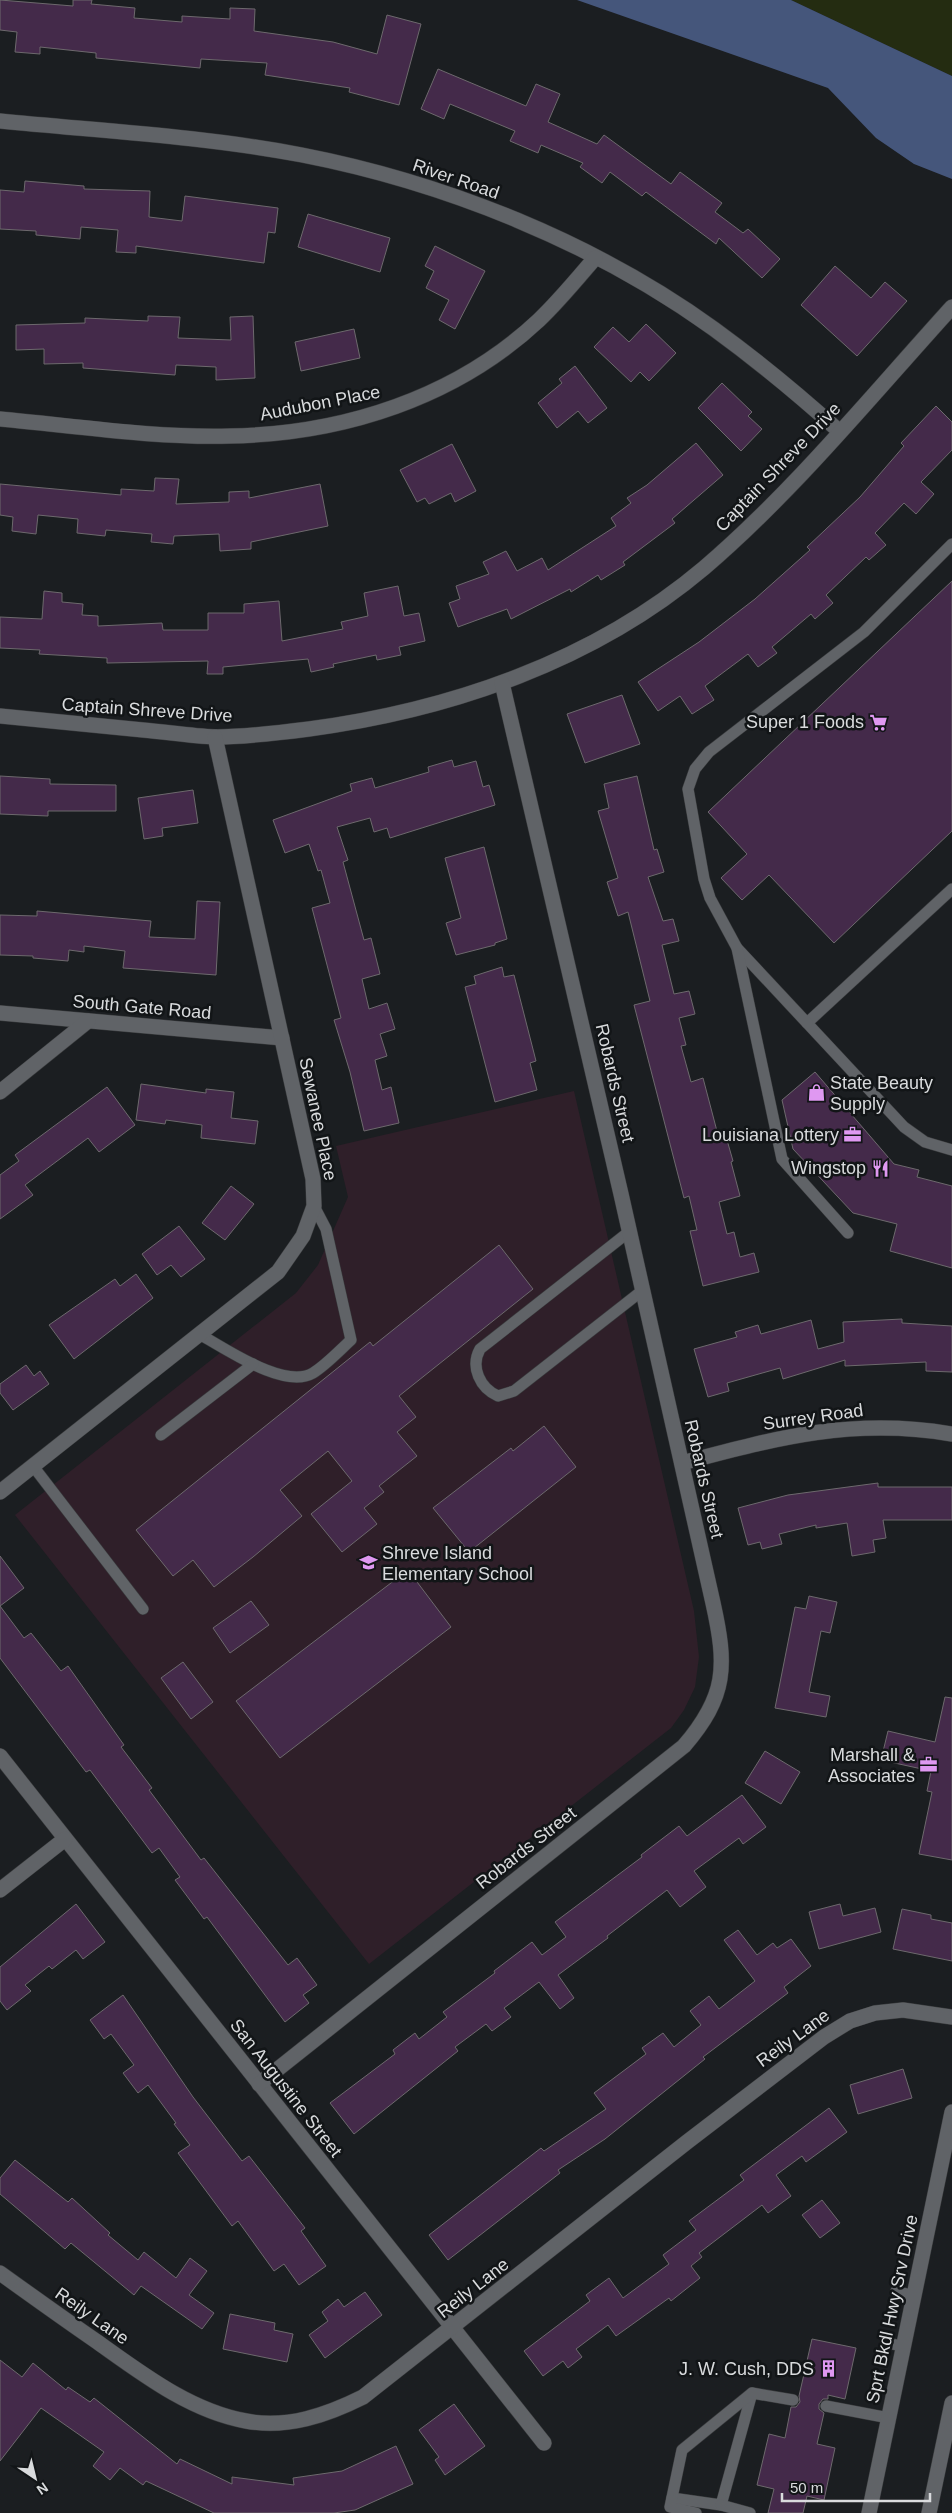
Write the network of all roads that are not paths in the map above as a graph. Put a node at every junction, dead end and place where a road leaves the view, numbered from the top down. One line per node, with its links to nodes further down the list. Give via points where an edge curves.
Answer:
1 (0, 121): 2 (street, River Road, via 165,136 303,156 404,181 492,210)
2 (595, 258): 4 (street, Audubon Place, via 538,321 482,364 410,402 358,419 296,430 231,436); 5 (street, River Road, via 712,328 780,379)
3 (952, 307): 5 (street, Captain Shreve Drive)
4 (0, 419)
5 (839, 431): 7 (street, Captain Shreve Drive, via 757,521 702,570 642,613 579,650)
6 (952, 544): 11 (lane, via 864,632 709,752 695,769 688,790 704,879 710,898)
7 (502, 683): 9 (street, Captain Shreve Drive, via 428,706 350,723 270,734); 19 (street, Robards Street)
8 (0, 716): 9 (street, Captain Shreve Drive)
9 (215, 737): 15 (street, Sewanee Place)
10 (952, 889): 14 (lane)
11 (737, 948): 14 (lane); 20 (lane, via 782,1159)
12 (0, 1013): 13 (street, South Gate Road)
13 (88, 1021): 15 (street, South Gate Road); 16 (street)
14 (807, 1024): 17 (lane, via 904,1127 925,1142)
15 (282, 1038): 18 (street, Sewanee Place, via 313,1179)
16 (0, 1092)
17 (952, 1150)
18 (314, 1206): 22 (street, Sewanee Place, via 303,1236 278,1272); 23 (lane, via 326,1229 351,1340 312,1374 298,1377 268,1372)
19 (630, 1231): 21 (street, Robards Street); 21 (lane, via 480,1349 476,1361 482,1383 489,1392 498,1396 514,1391)
20 (848, 1233)
21 (643, 1290): 26 (street, Robards Street)
22 (199, 1334): 23 (lane); 27 (street, Sewanee Place)
23 (253, 1364): 25 (lane)
24 (952, 1434): 26 (street, Surrey Road, via 895,1427 845,1428 760,1442)
25 (161, 1435)
26 (682, 1463): 34 (street, Robards Street, via 722,1654 716,1698 703,1724 684,1746)
27 (32, 1466): 28 (street, Sewanee Place); 29 (lane)
28 (0, 1492)
29 (143, 1610)
30 (0, 1756): 31 (street, San Augustine Street)
31 (65, 1839): 32 (street); 34 (street, San Augustine Street)
32 (0, 1890)
33 (952, 2017): 39 (street, Reily Lane, via 903,2010 875,2013 850,2021 687,2142)
34 (259, 2084): 39 (street, San Augustine Street)
35 (952, 2112): 38 (street, Sprt Bkdl Hwy Srv Drive)
36 (0, 2273): 39 (street, Reily Lane, via 162,2386 218,2414 247,2422 299,2421 332,2412 363,2397)
37 (896, 2291): 38 (lane)
38 (914, 2296): 41 (street, Sprt Bkdl Hwy Srv Drive)
39 (453, 2328): 47 (street, San Augustine Street)
40 (884, 2342): 41 (lane)
41 (904, 2347): 46 (street, Sprt Bkdl Hwy Srv Drive)
42 (752, 2393): 43 (lane); 48 (lane); 49 (lane, via 682,2450)
43 (793, 2400)
44 (952, 2403): 53 (street)
45 (826, 2406): 46 (lane)
46 (889, 2418): 52 (street, Sprt Bkdl Hwy Srv Drive)
47 (544, 2443)
48 (721, 2505): 49 (lane); 51 (lane)
49 (670, 2506): 50 (lane)
50 (696, 2513)
51 (750, 2513)
52 (869, 2513)
53 (929, 2513)

